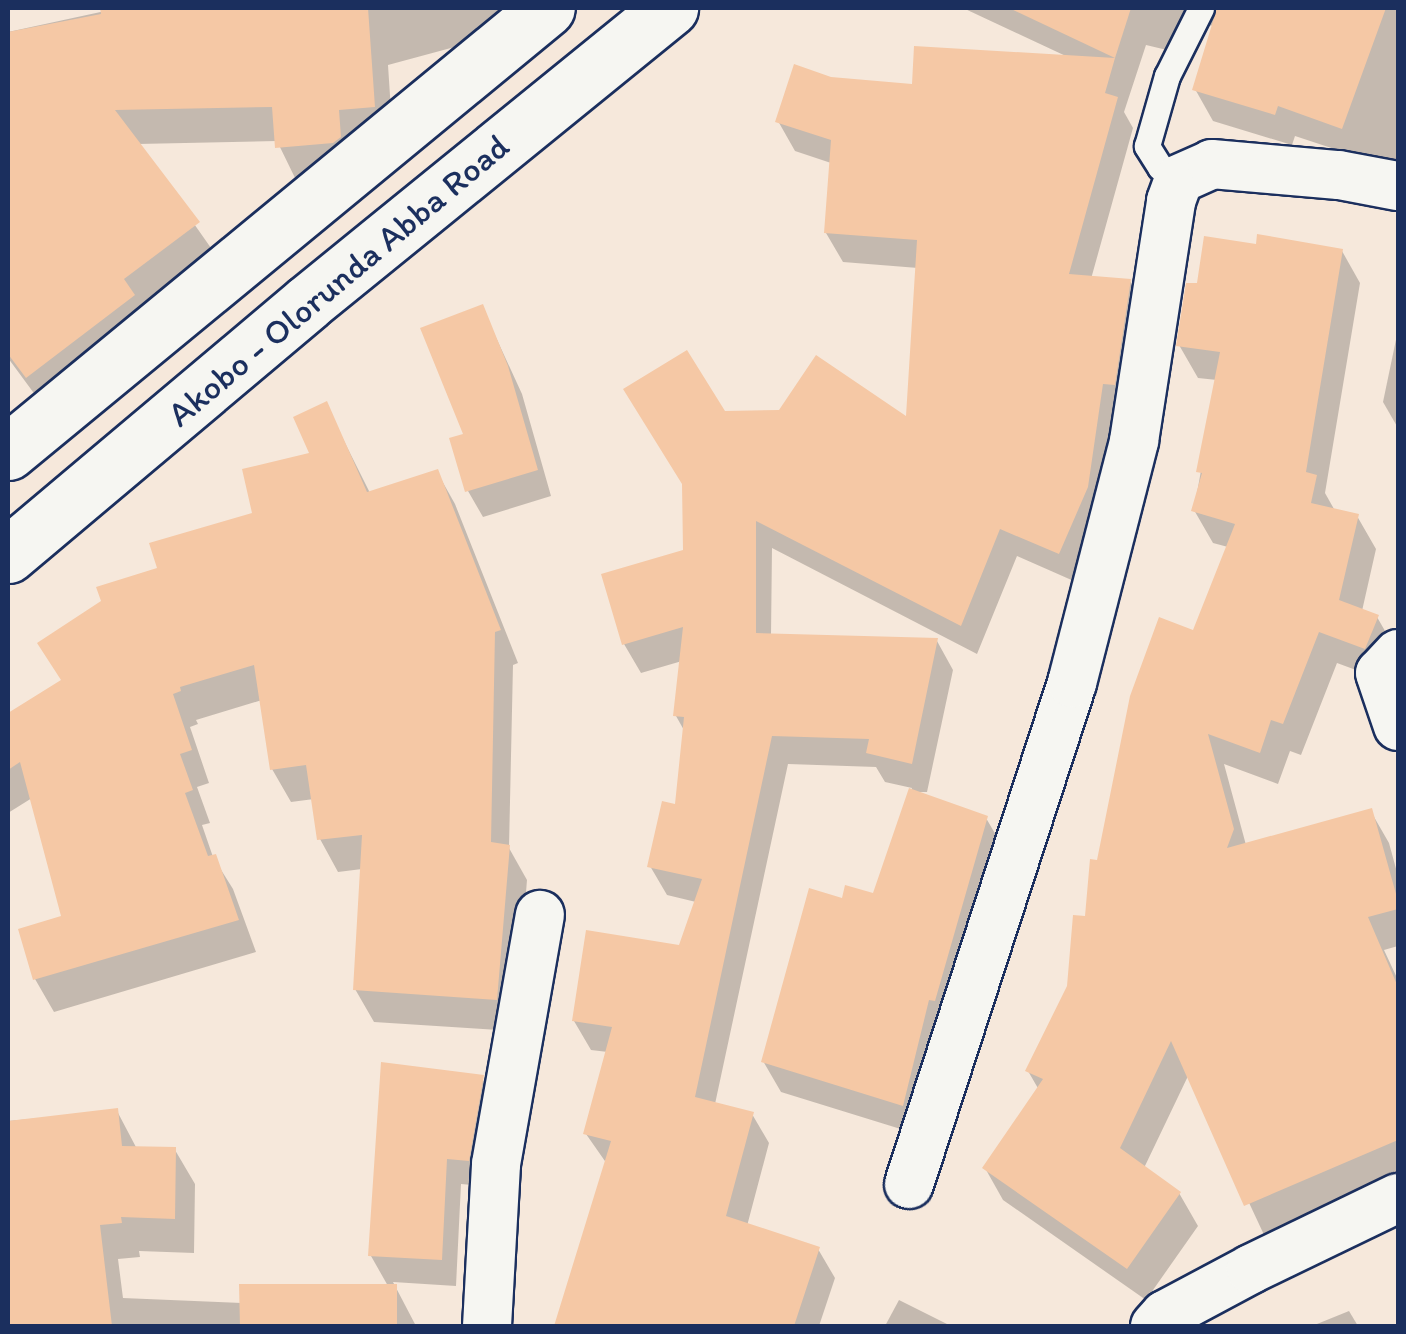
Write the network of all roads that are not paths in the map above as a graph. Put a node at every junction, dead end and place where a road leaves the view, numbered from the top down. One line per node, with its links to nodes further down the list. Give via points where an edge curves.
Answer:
1 (547, 8): 6 (main road)
2 (670, 8): 7 (main road, Akobo - Olorunda Abba Road)
3 (1201, 8): 4 (lane, via 1167,76 1147,146)
4 (1178, 179): 5 (street, via 1212,164); 11 (street, via 1134,442 1072,683)
5 (1398, 186)
6 (8, 452)
7 (8, 555)
8 (1398, 654): 9 (street, via 1380,673)
9 (1398, 726)
10 (540, 915): 13 (street, via 496,1164)
11 (909, 1184)
12 (1398, 1198): 14 (street, via 1165,1314)
13 (487, 1326)
14 (1154, 1326)

